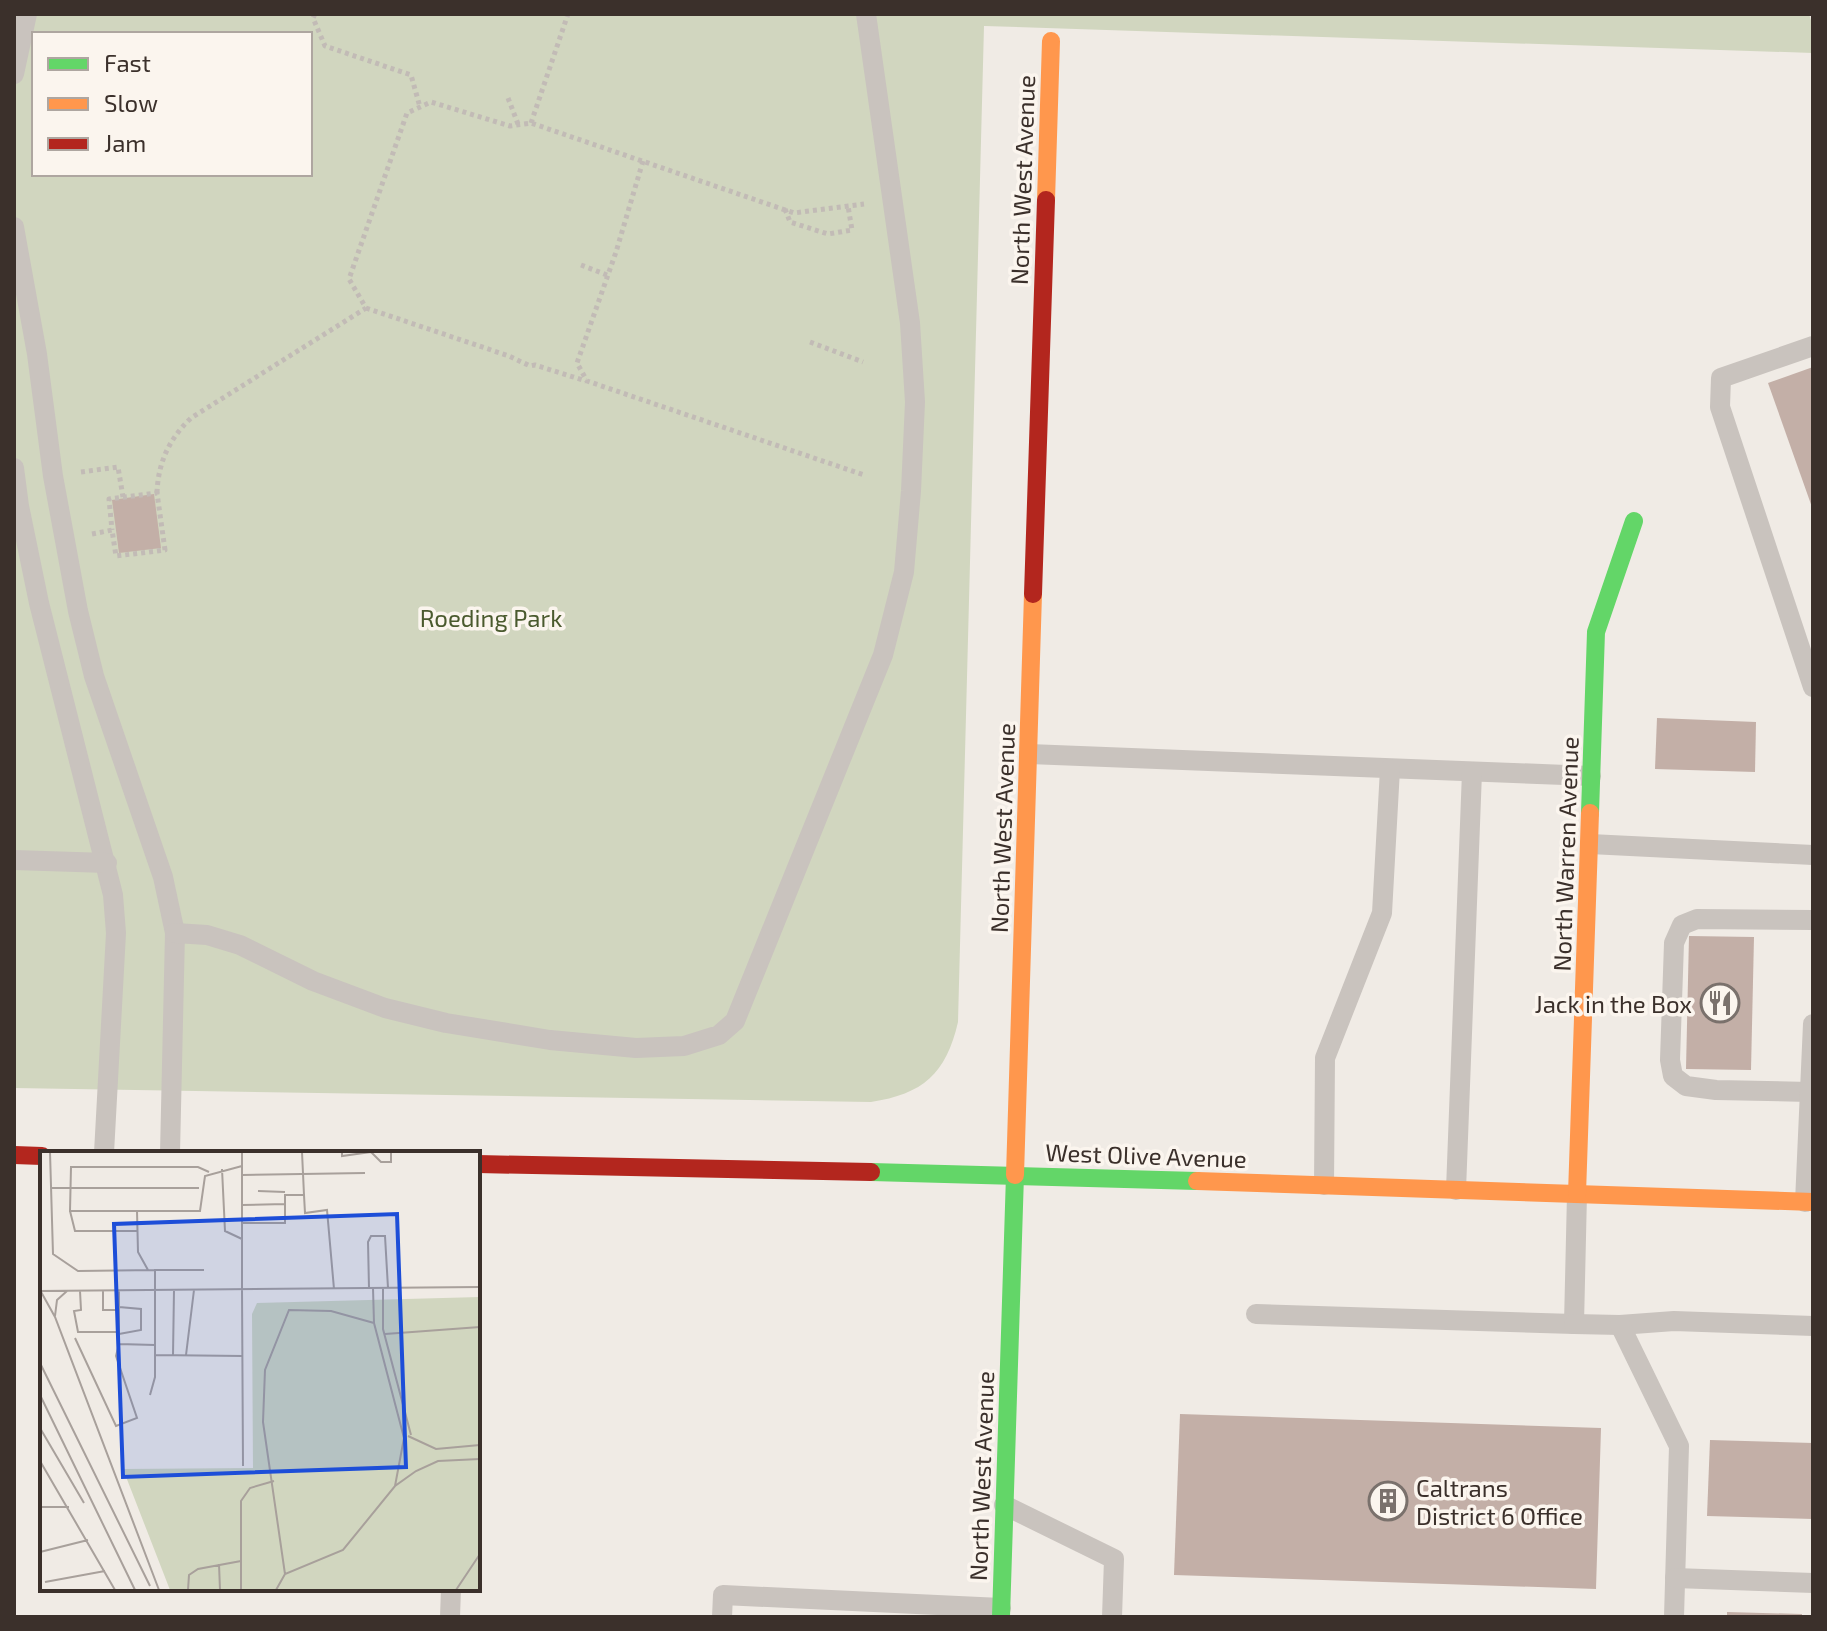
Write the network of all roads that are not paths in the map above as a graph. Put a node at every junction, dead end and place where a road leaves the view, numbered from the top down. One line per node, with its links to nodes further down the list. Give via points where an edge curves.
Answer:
1 (27, 14): 4 (lane)
2 (866, 14): 19 (lane, via 910,323 915,402 904,572 883,655 735,1021 719,1035 684,1046 636,1048 550,1040 385,1008 240,945)
3 (1051, 41): 10 (street, North West Avenue)
4 (14, 74)
5 (14, 227): 19 (lane, via 64,542 94,676 163,877)
6 (1813, 346): 9 (lane, via 1721,378 1720,407)
7 (14, 468): 17 (lane, via 39,603)
8 (1634, 521): 13 (street, North Warren Avenue, via 1596,632)
9 (1813, 687)
10 (1029, 754): 11 (lane); 27 (street, North West Avenue)
11 (1390, 769): 12 (lane); 28 (lane, via 1382,913 1325,1058)
12 (1472, 772): 13 (lane); 29 (lane)
13 (1591, 776): 14 (street, North Warren Avenue)
14 (1590, 844): 15 (lane); 30 (street, North Warren Avenue)
15 (1813, 855)
16 (14, 860): 17 (lane)
17 (107, 863): 22 (lane, via 116,933)
18 (1813, 920): 21 (lane, via 1697,919 1682,925 1674,943 1670,1060 1673,1076 1686,1086 1716,1090)
19 (175, 933): 23 (lane)
20 (1813, 1024): 21 (lane)
21 (1811, 1082): 31 (lane)
22 (104, 1151)
23 (170, 1151)
24 (14, 1155): 25 (street)
25 (40, 1156)
26 (480, 1164): 27 (street, West Olive Avenue)
27 (1013, 1175): 28 (street, West Olive Avenue); 36 (street, North West Avenue)
28 (1324, 1185): 29 (street, West Olive Avenue)
29 (1456, 1190): 30 (street, West Olive Avenue)
30 (1577, 1194): 31 (street, West Olive Avenue); 33 (lane)
31 (1809, 1202)
32 (1256, 1314): 33 (lane)
33 (1574, 1324): 34 (lane)
34 (1620, 1325): 35 (lane, via 1674,1321); 37 (lane, via 1679,1446)
35 (1813, 1326)
36 (1004, 1505): 40 (street, North West Avenue); 43 (lane, via 1114,1559)
37 (1675, 1578): 38 (lane); 44 (lane)
38 (1813, 1583)
39 (451, 1591): 41 (lane)
40 (1001, 1613): 42 (lane, via 723,1595)
41 (450, 1617)
42 (722, 1617)
43 (1112, 1617)
44 (1674, 1617)

